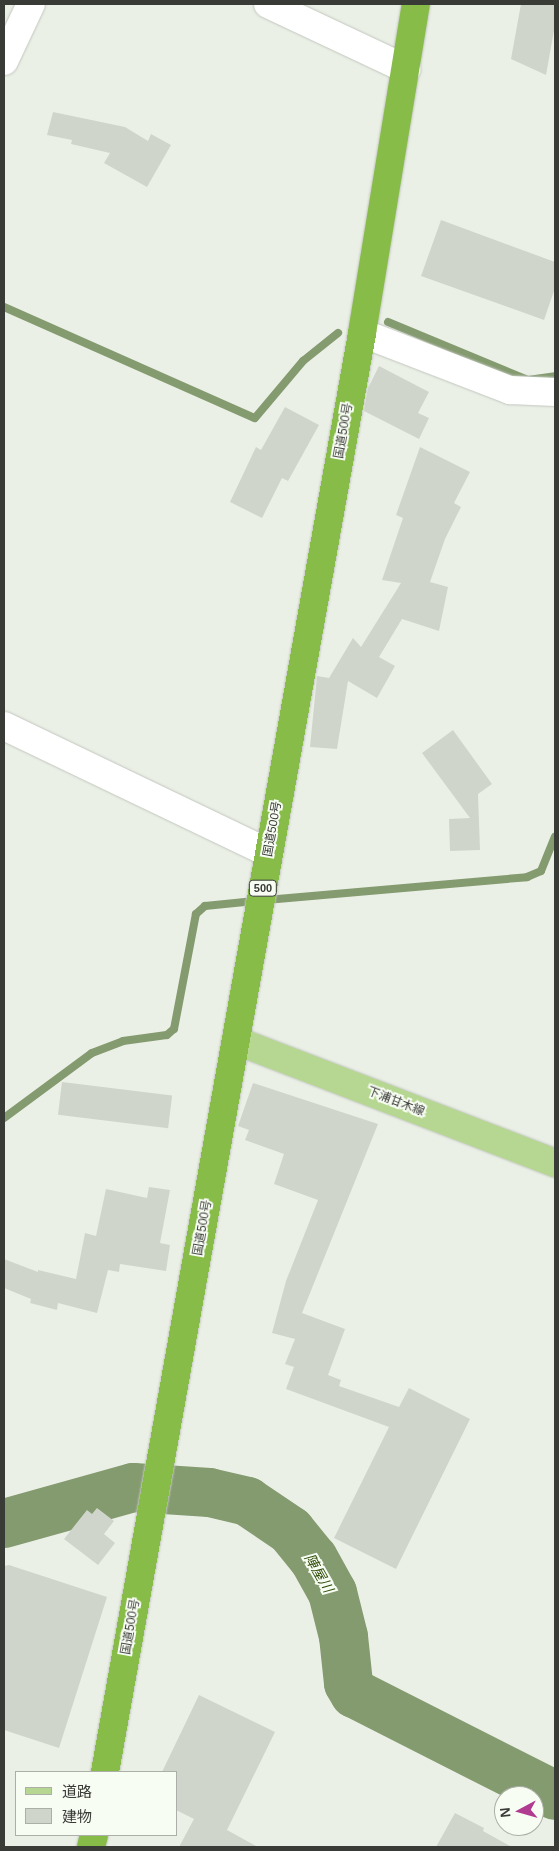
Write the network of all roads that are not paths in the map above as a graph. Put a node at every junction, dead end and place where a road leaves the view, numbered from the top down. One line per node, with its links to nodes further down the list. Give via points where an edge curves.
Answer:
1 (31, 4): 4 (street)
2 (268, 4): 5 (street)
3 (416, 4): 5 (highway, 国道500号 / 500)
4 (4, 61)
5 (406, 69): 6 (highway, 国道500号 / 500)
6 (362, 333): 7 (street, via 510,390); 9 (highway, 国道500号 / 500)
7 (555, 392)
8 (4, 726): 9 (street)
9 (269, 853): 10 (highway, 国道500号 / 500)
10 (237, 1041): 11 (main road, 下浦甘木線); 12 (highway, 国道500号 / 500)
11 (555, 1163)
12 (105, 1771)

